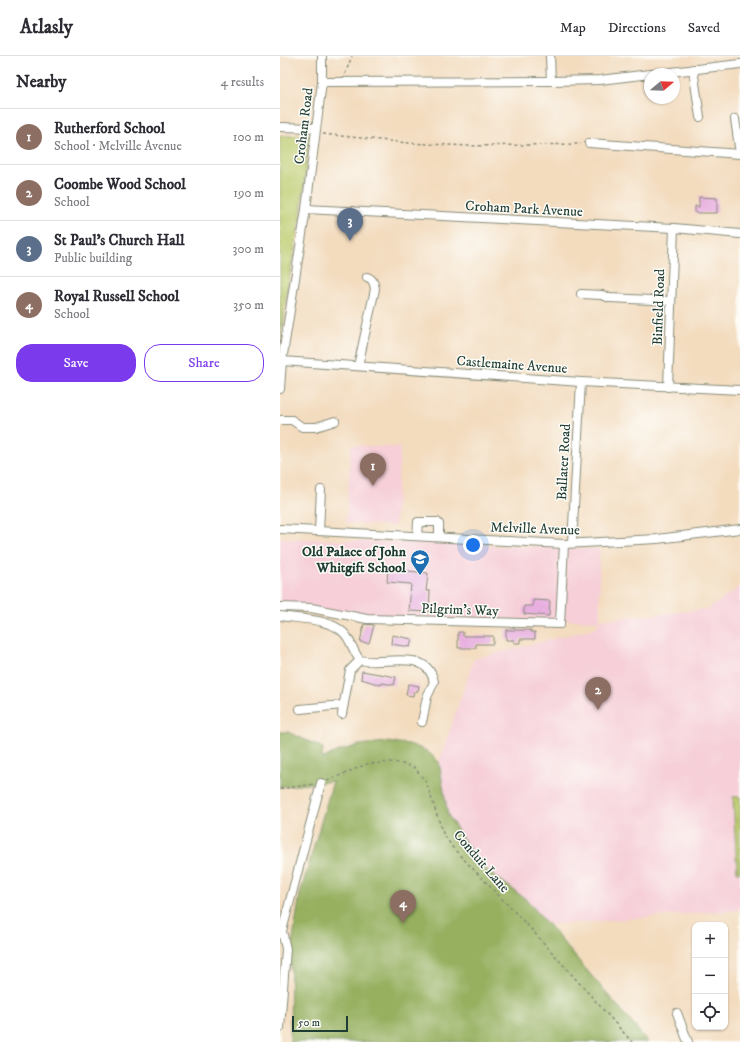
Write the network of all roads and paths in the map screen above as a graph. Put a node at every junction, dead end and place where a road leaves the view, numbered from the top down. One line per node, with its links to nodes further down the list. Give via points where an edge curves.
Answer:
1 (322, 56): 9 (street, Croham Road)
2 (352, 56): 10 (path)
3 (550, 56): 8 (street)
4 (740, 64): 5 (street)
5 (693, 69): 6 (street); 11 (street)
6 (680, 71)
7 (644, 75): 8 (street, via 600,80)
8 (551, 81): 10 (street)
9 (322, 82): 10 (street); 14 (street, Croham Road)
10 (342, 83)
11 (700, 117)
12 (736, 119): 16 (street)
13 (280, 127): 14 (street)
14 (315, 131): 15 (path, via 468,146); 17 (street, Croham Road)
15 (589, 143): 16 (street)
16 (740, 154)
17 (306, 209): 18 (street, Croham Park Avenue); 25 (street, Croham Road)
18 (352, 211): 19 (street, Croham Park Avenue); 20 (street)
19 (674, 228): 21 (street, Croham Park Avenue); 24 (street, Binfield Road)
20 (352, 230)
21 (740, 234)
22 (367, 277): 26 (street, via 374,283 375,289)
23 (581, 294): 24 (street)
24 (671, 301): 28 (street, Binfield Road)
25 (282, 361): 26 (street, Castlemaine Avenue); 29 (street, Croham Road)
26 (358, 366): 27 (street, Castlemaine Avenue)
27 (581, 382): 28 (street, Castlemaine Avenue); 39 (street, Ballater Road)
28 (668, 387): 30 (street, Castlemaine Avenue)
29 (280, 389)
30 (740, 390)
31 (280, 420): 32 (street, via 292,420 302,427 316,427)
32 (335, 421)
33 (321, 490): 36 (street)
34 (280, 529): 36 (street, Melville Avenue)
35 (740, 529): 39 (street, Melville Avenue, via 656,539)
36 (319, 531): 37 (street, Melville Avenue)
37 (417, 536): 38 (street, Melville Avenue); 38 (street, via 418,522 437,522)
38 (439, 537): 39 (street, Melville Avenue)
39 (568, 543): 40 (street, Pilgrim's Way, via 560,624 367,619 311,608)
40 (280, 607)
41 (280, 616): 42 (street, via 323,622 338,629 344,633)
42 (360, 660): 43 (street, via 350,670); 46 (street, via 405,660 423,664 429,670 434,682 427,697)
43 (343, 705): 44 (street); 45 (street)
44 (300, 709)
45 (342, 714)
46 (422, 722)
47 (321, 783): 48 (path, Conduit Lane); 50 (street, via 282,930 286,949); 52 (path, Conduit Lane, via 367,764 394,762 414,767 426,782 443,833 453,848 533,931)
48 (280, 789)
49 (677, 1013): 53 (street)
50 (280, 1014): 51 (street)
51 (280, 1028)
52 (632, 1042)
53 (688, 1042)

